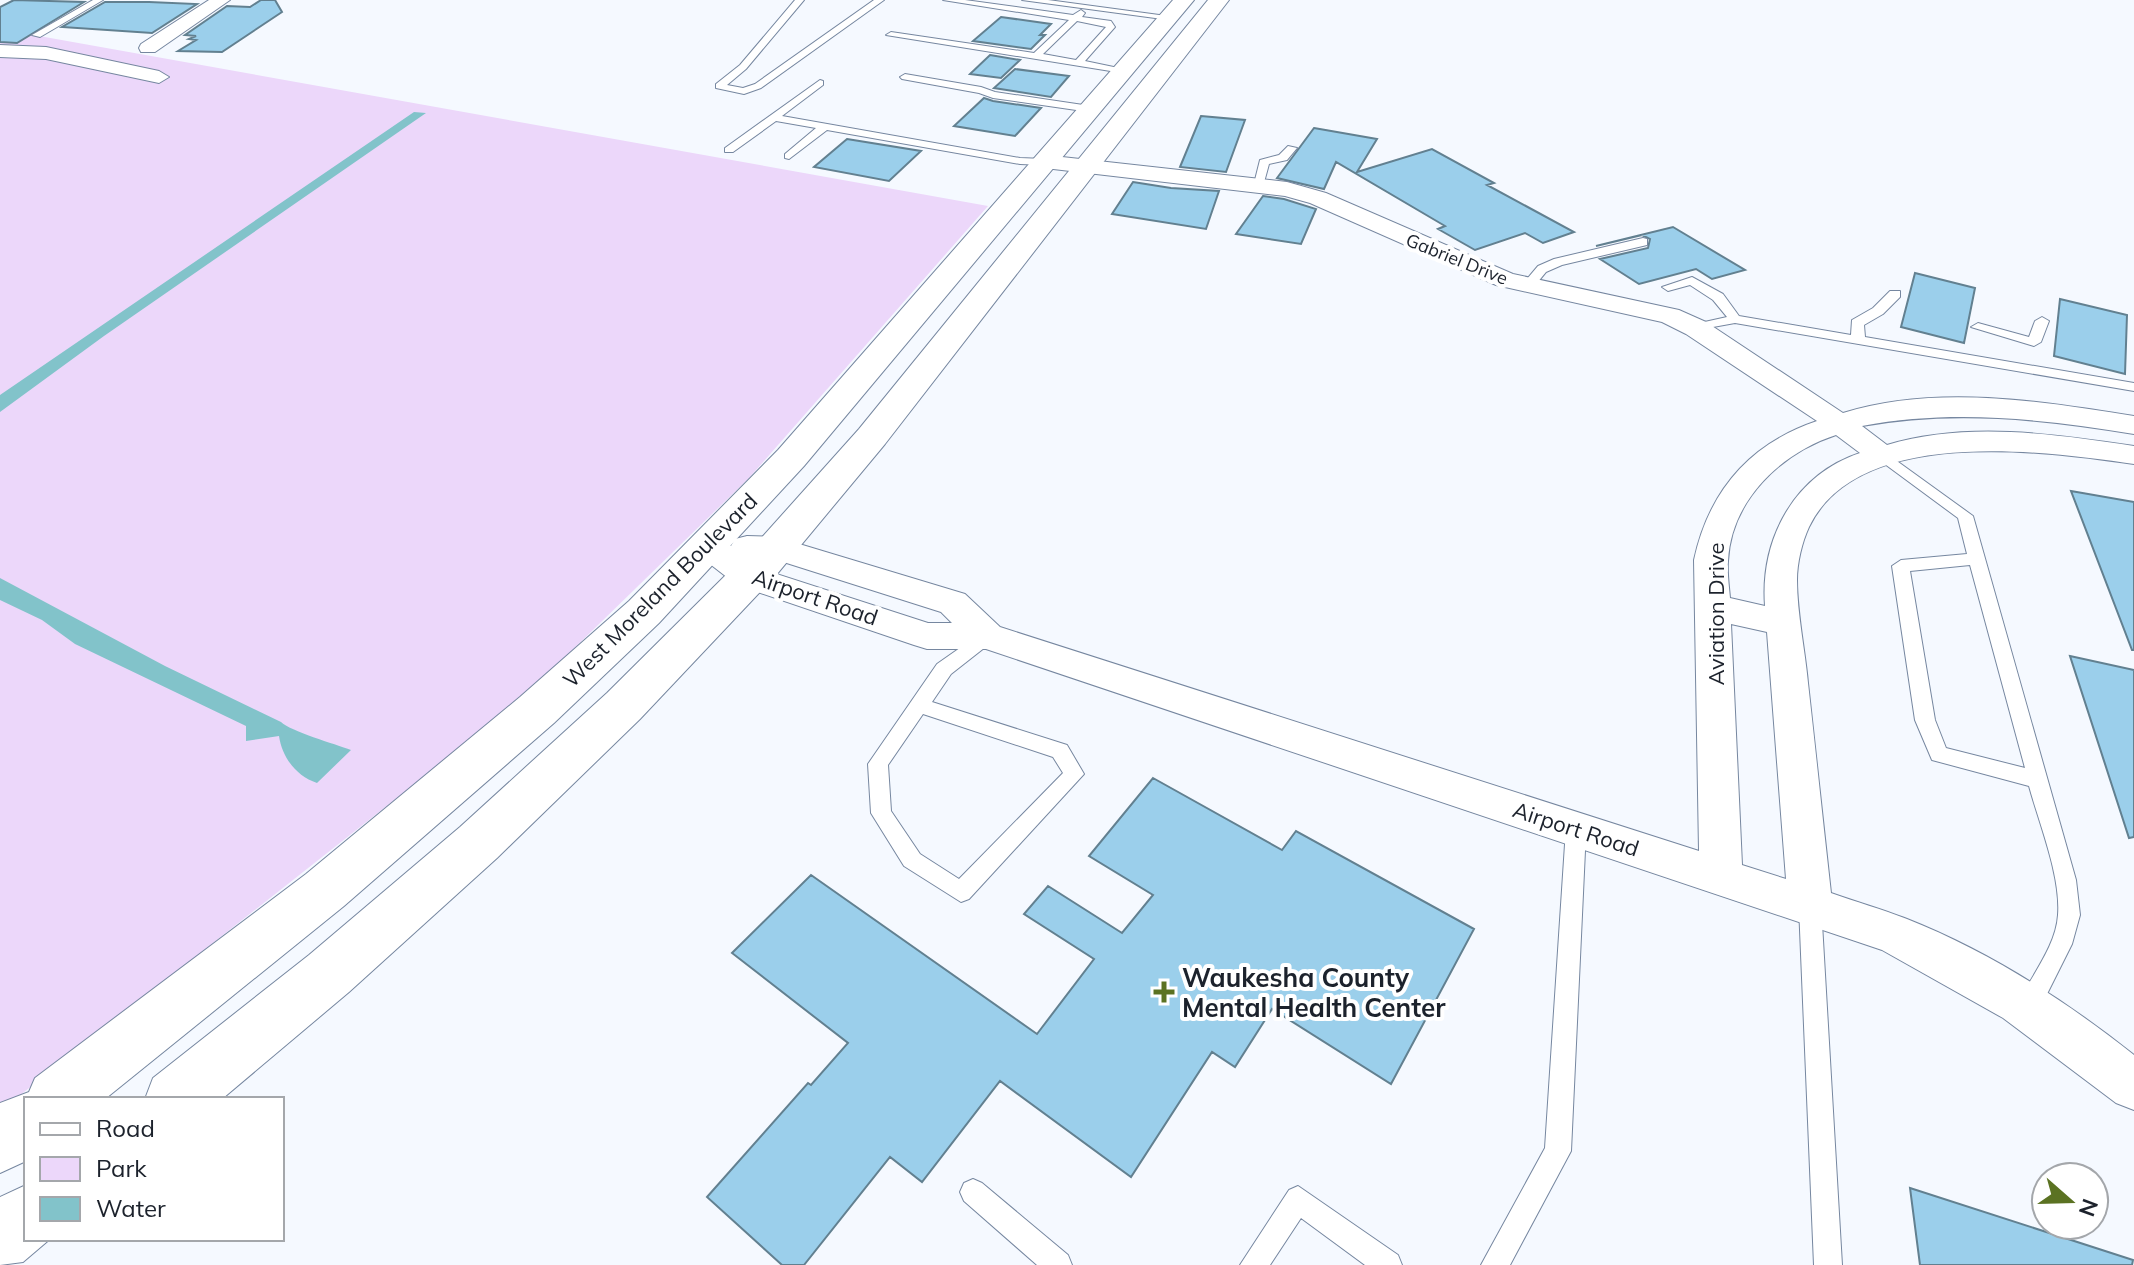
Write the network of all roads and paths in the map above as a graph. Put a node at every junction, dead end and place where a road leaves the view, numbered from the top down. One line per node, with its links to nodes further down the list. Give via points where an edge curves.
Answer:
1 (99, 0): 11 (lane)
2 (221, 0): 13 (street)
3 (800, 0): 4 (lane, via 743,67 719,86 744,91 758,86)
4 (880, 0)
5 (947, 0): 10 (lane)
6 (1026, 0): 8 (lane)
7 (1219, 0): 9 (street, West Moreland Boulevard)
8 (1090, 4): 9 (lane); 10 (lane)
9 (1186, 13): 17 (street, West Moreland Boulevard)
10 (1075, 19): 15 (lane); 16 (lane, via 1111,27)
11 (37, 35)
12 (891, 35): 15 (lane)
13 (148, 48)
14 (0, 51): 18 (street, via 46,53)
15 (1036, 56): 16 (lane)
16 (1078, 63): 17 (lane)
17 (1132, 75): 21 (street, West Moreland Boulevard); 27 (street, West Moreland Boulevard)
18 (159, 77)
19 (905, 77): 21 (lane)
20 (820, 83): 22 (lane)
21 (1090, 109): 27 (street, West Moreland Boulevard)
22 (773, 117): 23 (lane); 25 (lane)
23 (825, 126): 26 (lane); 27 (lane)
24 (1292, 148): 28 (lane, via 1283,158 1264,162)
25 (729, 150)
26 (789, 156)
27 (1064, 165): 28 (street, Gabriel Drive); 40 (street, West Moreland Boulevard); 41 (street, West Moreland Boulevard)
28 (1257, 186): 30 (street, Gabriel Drive, via 1318,198 1471,267)
29 (1643, 242): 30 (lane, via 1558,262 1542,269)
30 (1527, 286): 36 (street, Gabriel Drive, via 1621,303)
31 (1668, 287): 33 (lane, via 1692,281 1718,297)
32 (1895, 294): 38 (lane, via 1857,323)
33 (1735, 319): 36 (lane); 38 (lane)
34 (2042, 321): 37 (lane, via 2034,342)
35 (1978, 327): 37 (lane)
36 (1696, 328): 43 (street, Gabriel Drive)
37 (2015, 337): 39 (lane)
38 (1858, 339): 39 (lane)
39 (2017, 365): 42 (lane)
40 (868, 368): 41 (street); 47 (street, West Moreland Boulevard)
41 (918, 378): 49 (street, West Moreland Boulevard)
42 (2134, 387)
43 (1839, 423): 44 (street, Aviation Drive, via 1918,409 1966,407); 46 (street, Gabriel Drive); 50 (street, Aviation Drive, via 1771,455 1728,503 1711,560)
44 (2134, 425)
45 (2134, 455): 46 (street, via 2084,446 1982,441 1942,443)
46 (1883, 456): 48 (lane, via 1965,516); 51 (street, via 1839,476 1797,519 1780,580)
47 (709, 546): 49 (street, Airport Road); 54 (street, West Moreland Boulevard)
48 (1977, 559): 56 (lane); 56 (lane, via 1901,566 1925,720 1939,754)
49 (763, 563): 52 (street, Airport Road, via 927,636); 55 (street, West Moreland Boulevard)
50 (1713, 607): 51 (street); 58 (street, Aviation Drive)
51 (1784, 623): 59 (street)
52 (987, 636): 53 (lane, via 944,669); 57 (street, Airport Road)
53 (919, 705): 53 (lane, via 878,764 881,813 912,860 961,892 1074,774 1060,751)
54 (537, 710): 55 (street); 62 (street, West Moreland Boulevard, via 325,890)
55 (588, 739): 63 (street, West Moreland Boulevard, via 364,941)
56 (2038, 780): 60 (lane, via 2069,915 2061,944)
57 (1576, 829): 58 (street, Airport Road); 72 (lane, via 1558,1151)
58 (1721, 877): 59 (street, Airport Road)
59 (1810, 906): 60 (street, Airport Road, via 1894,934); 73 (lane)
60 (2029, 1006): 61 (street, Airport Road)
61 (2134, 1086)
62 (60, 1097)
63 (177, 1097)
64 (24, 1124): 65 (street)
65 (0, 1142)
66 (973, 1192): 69 (lane)
67 (24, 1220): 68 (street)
68 (0, 1239)
69 (1058, 1265)
70 (1254, 1265): 71 (lane, via 1298,1199)
71 (1388, 1265)
72 (1495, 1265)
73 (1828, 1265)

